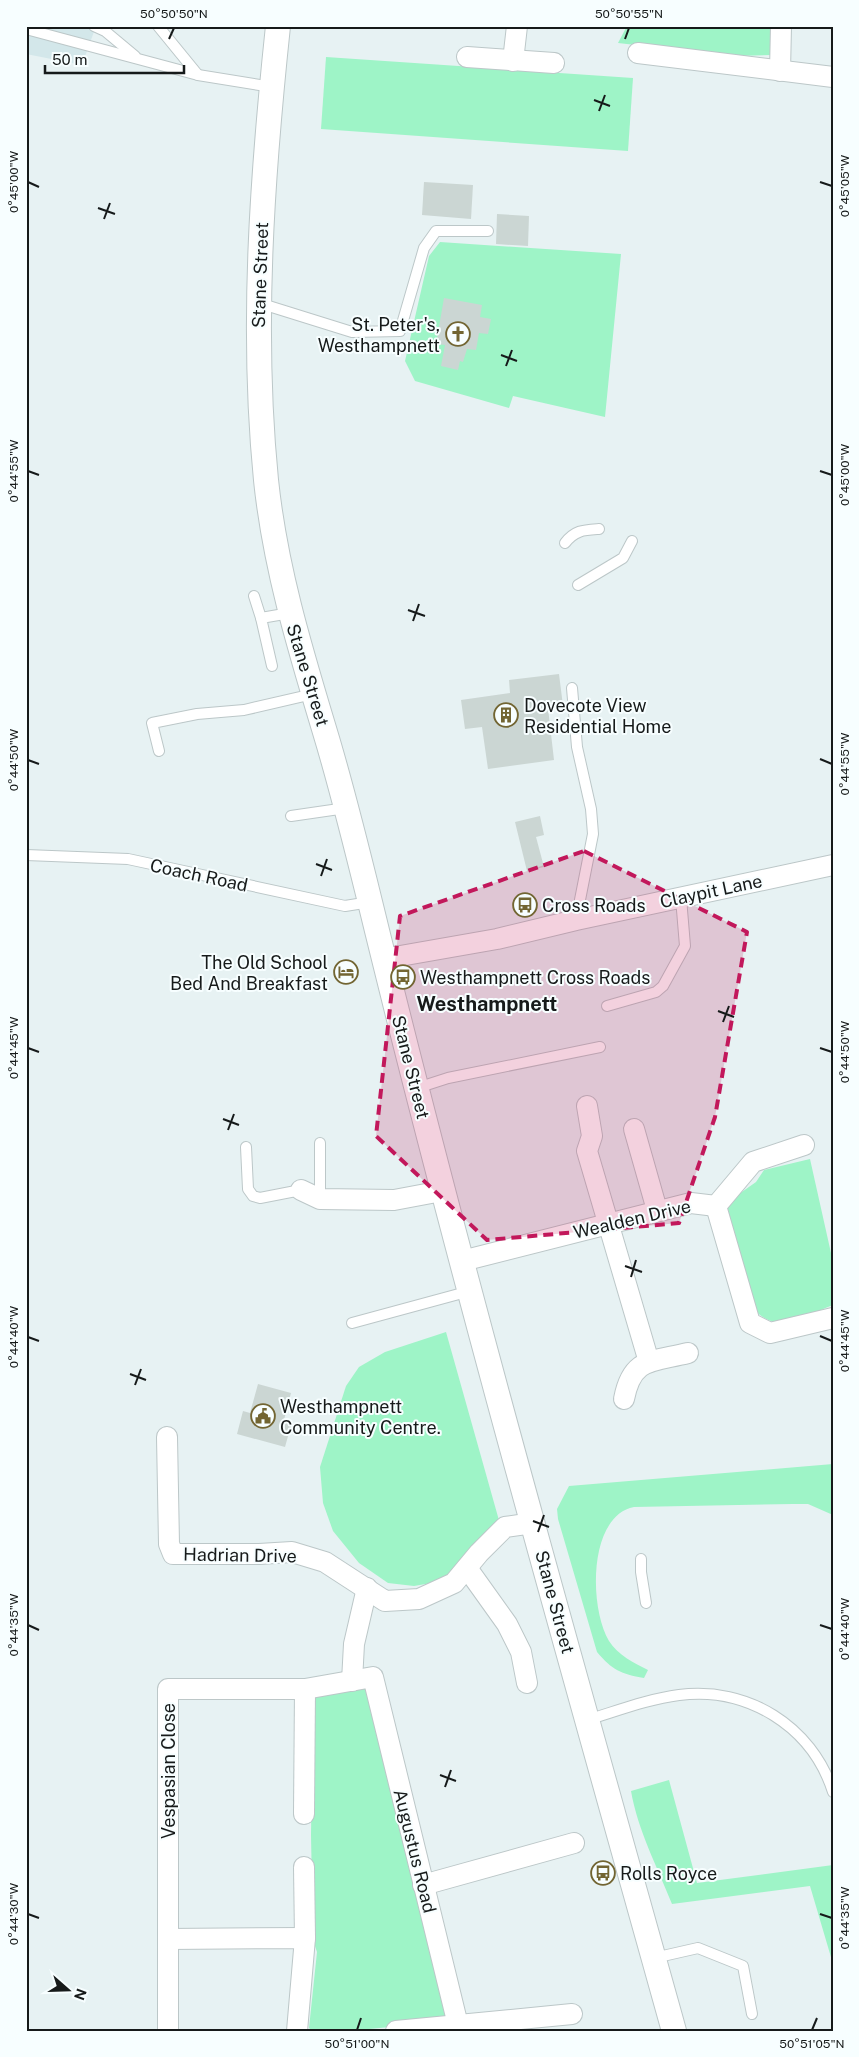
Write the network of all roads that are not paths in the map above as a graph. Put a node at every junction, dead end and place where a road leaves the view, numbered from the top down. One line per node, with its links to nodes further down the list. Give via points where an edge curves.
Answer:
1 (94, 26): 8 (lane, via 105,31)
2 (158, 26): 13 (lane)
3 (278, 26): 15 (street, Stane Street)
4 (517, 26): 10 (street)
5 (781, 26): 12 (street)
6 (26, 29): 8 (lane, via 96,50)
7 (638, 53): 12 (street)
8 (135, 57): 13 (lane)
9 (467, 57): 10 (street)
10 (513, 61): 11 (street)
11 (554, 64)
12 (780, 71): 14 (street)
13 (198, 75): 15 (lane)
14 (833, 77)
15 (272, 87): 17 (street, Stane Street)
16 (488, 231): 17 (lane, via 436,231 424,248 400,331 352,332)
17 (258, 302): 23 (street, Stane Street, via 266,484)
18 (599, 529): 20 (lane, via 579,530)
19 (632, 541): 21 (lane, via 624,558)
20 (565, 543)
21 (578, 585)
22 (254, 596): 24 (lane)
23 (290, 613): 24 (lane); 27 (street, Stane Street)
24 (261, 618): 25 (lane)
25 (272, 666)
26 (572, 688): 35 (lane, via 576,747 591,809 593,834)
27 (313, 694): 28 (lane, via 244,710 197,714 152,723); 29 (street, Stane Street)
28 (159, 751)
29 (346, 808): 30 (lane); 34 (street, Stane Street)
30 (291, 816)
31 (26, 855): 34 (lane, Coach Road, via 128,859 345,906)
32 (833, 865): 33 (street, Claypit Lane)
33 (680, 898): 35 (street, Claypit Lane); 37 (lane, via 685,946 663,986 656,992)
34 (370, 902): 36 (street, Stane Street)
35 (576, 920): 36 (street, Claypit Lane, via 497,939)
36 (383, 959): 39 (street, Stane Street)
37 (607, 1006)
38 (600, 1047): 39 (lane, via 448,1078)
39 (416, 1088): 46 (street, Stane Street)
40 (587, 1106): 50 (street, via 592,1136 587,1151)
41 (634, 1129): 49 (street, Wealden Drive)
42 (320, 1143): 47 (lane)
43 (804, 1145): 48 (street, via 753,1162)
44 (246, 1147): 45 (lane, via 248,1189 253,1196 260,1198)
45 (301, 1190): 47 (street)
46 (442, 1191): 47 (street, via 394,1200); 51 (street, Stane Street)
47 (320, 1199)
48 (716, 1206): 49 (street, Wealden Drive, via 691,1203); 53 (street, Wealden Drive, via 750,1323 770,1333)
49 (657, 1210): 50 (street, Wealden Drive)
50 (608, 1224): 51 (street, Wealden Drive); 56 (street)
51 (462, 1261): 52 (street, Stane Street)
52 (470, 1291): 54 (lane); 59 (street, Stane Street)
53 (833, 1318)
54 (352, 1324)
55 (688, 1353): 56 (street)
56 (649, 1362): 57 (street, via 635,1369 627,1382)
57 (624, 1399)
58 (167, 1437): 62 (street, Hadrian Drive, via 169,1544 173,1554 292,1552 325,1562)
59 (533, 1523): 61 (street, Hadrian Drive, via 505,1527); 68 (street, Stane Street)
60 (641, 1558): 63 (lane)
61 (467, 1568): 62 (street, Hadrian Drive, via 454,1583 418,1599 385,1601); 66 (street, via 507,1624 521,1652)
62 (367, 1588): 65 (street, via 354,1644)
63 (646, 1603)
64 (373, 1677): 65 (street, Vespasian Close); 74 (street, Augustus Road)
65 (352, 1681): 67 (street, Vespasian Close)
66 (527, 1683)
67 (305, 1689): 71 (street); 76 (street, Vespasian Close, via 168,1689)
68 (587, 1720): 69 (lane, via 680,1694 714,1693 748,1701 776,1715 798,1734); 77 (street, Stane Street)
69 (831, 1779): 70 (lane)
70 (833, 1792)
71 (304, 1814)
72 (574, 1843): 74 (street)
73 (304, 1867): 75 (street)
74 (424, 1886): 80 (street, Augustus Road)
75 (305, 1938): 76 (street); 82 (street)
76 (168, 1939): 81 (street, Vespasian Close)
77 (654, 1958): 79 (lane, via 698,1948 743,1966); 84 (street, Stane Street)
78 (572, 2014): 80 (street)
79 (752, 2014)
80 (458, 2025): 83 (street)
81 (168, 2031)
82 (297, 2031)
83 (396, 2031)
84 (674, 2031)

